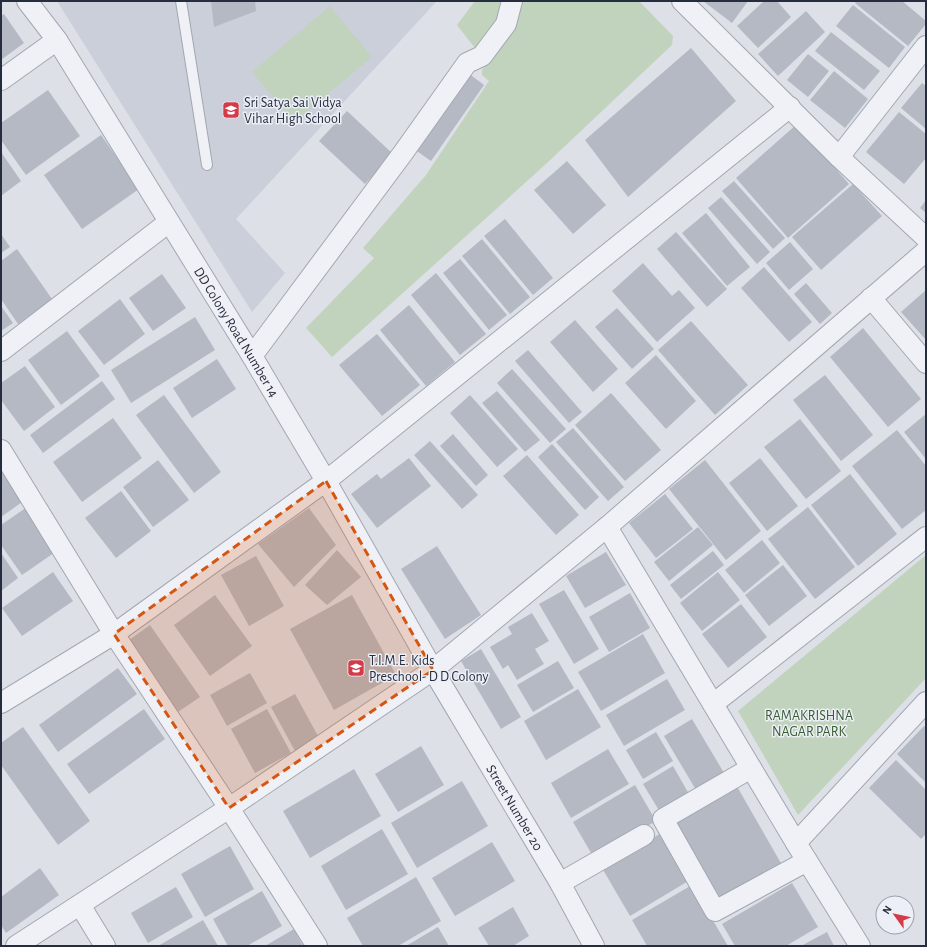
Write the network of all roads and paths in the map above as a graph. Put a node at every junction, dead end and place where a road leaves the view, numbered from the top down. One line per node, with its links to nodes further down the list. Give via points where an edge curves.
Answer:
1 (28, 1): 5 (street, DD Colony Road Number 14)
2 (182, 1): 10 (lane)
3 (512, 1): 16 (street, via 506,24 482,56 467,63)
4 (682, 1): 8 (street)
5 (57, 40): 7 (street); 11 (street, DD Colony Road Number 14)
6 (926, 46): 9 (street)
7 (1, 80)
8 (790, 107): 9 (street); 19 (street)
9 (839, 157): 12 (street)
10 (207, 165)
11 (170, 222): 15 (street); 16 (street, DD Colony Road Number 14)
12 (926, 238)
13 (926, 251): 14 (street)
14 (870, 298): 17 (street); 20 (street)
15 (1, 351)
16 (252, 356): 19 (street, DD Colony Road Number 14)
17 (926, 363)
18 (1, 450): 22 (street)
19 (326, 481): 22 (street); 23 (street, DD Colony Road Number 14)
20 (607, 527): 23 (street); 26 (street)
21 (926, 537): 26 (street)
22 (114, 634): 25 (street); 28 (street)
23 (433, 670): 28 (street); 32 (street, Street Number 20)
24 (926, 702): 30 (street)
25 (1, 703)
26 (713, 704): 27 (street)
27 (751, 768): 30 (street); 31 (street, via 663,819 715,911)
28 (229, 808): 33 (street); 36 (street)
29 (644, 834): 32 (street)
30 (796, 843): 31 (street)
31 (807, 861): 38 (street)
32 (560, 883): 37 (street, Street Number 20)
33 (80, 905): 34 (street); 35 (street)
34 (16, 946)
35 (105, 946)
36 (317, 946)
37 (594, 946)
38 (860, 946)

